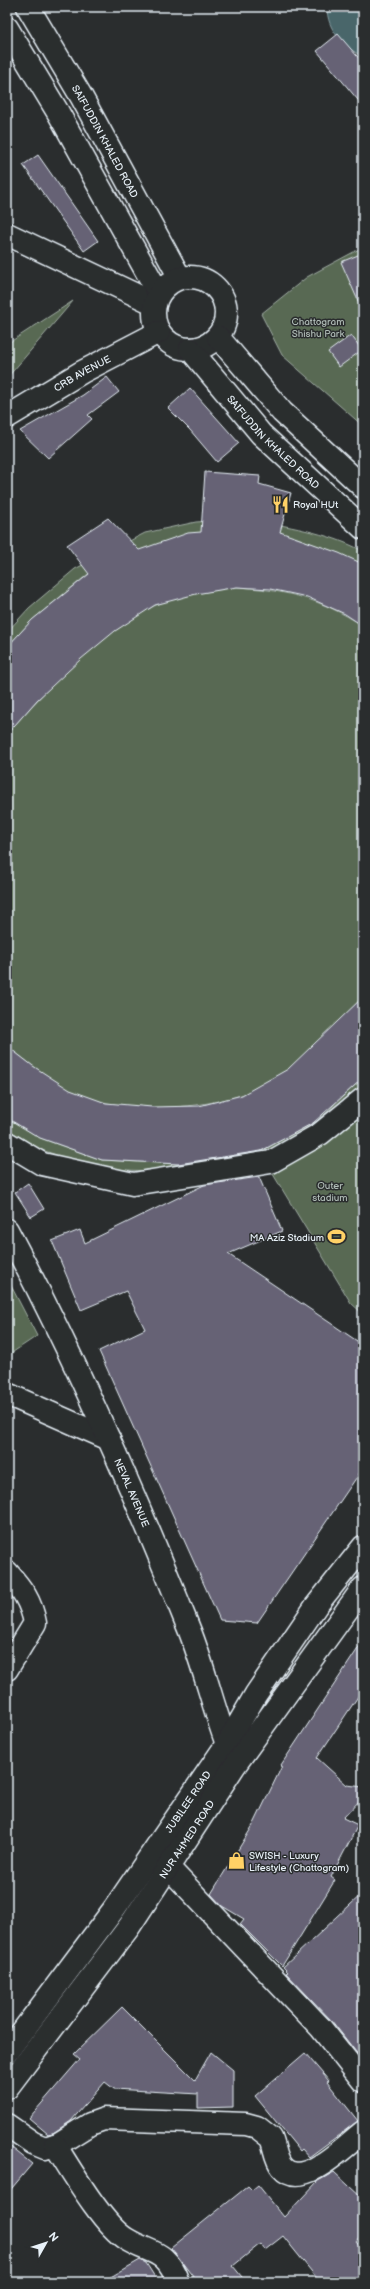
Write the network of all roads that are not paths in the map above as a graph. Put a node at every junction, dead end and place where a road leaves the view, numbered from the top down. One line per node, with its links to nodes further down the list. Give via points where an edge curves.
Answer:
1 (28, 7): 4 (main road, SAIFUDDIN KHALED ROAD, via 81,96)
2 (7, 28): 5 (main road, via 59,114)
3 (7, 234): 5 (main road)
4 (180, 278): 5 (main road, via 164,287); 6 (main road, via 196,276 217,288 226,304 226,322)
5 (157, 313): 7 (main road, via 167,341); 8 (main road, CRB AVENUE); 9 (main road, CRB AVENUE, via 82,372)
6 (218, 337): 7 (main road, via 200,348); 10 (main road, via 282,412)
7 (190, 350): 11 (main road, SAIFUDDIN KHALED ROAD, via 261,434)
8 (7, 399)
9 (7, 417)
10 (363, 487)
11 (363, 528)
12 (363, 1099): 13 (main road, via 320,1134 271,1162 133,1184 42,1164)
13 (7, 1143)
14 (7, 1230): 16 (main road, NEVAL AVENUE, via 56,1326)
15 (7, 1394): 16 (main road)
16 (108, 1439): 21 (main road, NEVAL AVENUE, via 190,1630)
17 (363, 1547): 21 (main road, JUBILEE ROAD, via 316,1606 256,1694)
18 (7, 1572): 20 (main road, via 22,1589 32,1606 35,1623)
19 (363, 1588): 22 (main road, NUR AHMED ROAD)
20 (7, 1669)
21 (227, 1744): 22 (main road, NEVAL AVENUE); 24 (main road, JUBILEE ROAD, via 114,1908)
22 (235, 1765): 23 (main road, NUR AHMED ROAD)
23 (168, 1867): 25 (main road, via 321,2028); 26 (main road, NUR AHMED ROAD, via 129,1927)
24 (7, 2052)
25 (363, 2081)
26 (7, 2088)
27 (7, 2125): 29 (main road, via 32,2143 45,2148)
28 (363, 2132): 29 (main road, via 320,2166 300,2174 289,2173 282,2168 271,2138 257,2127 246,2124 104,2119 90,2124)
29 (55, 2145): 30 (main road, via 110,2225 126,2239 160,2254 174,2272)
30 (178, 2282)

